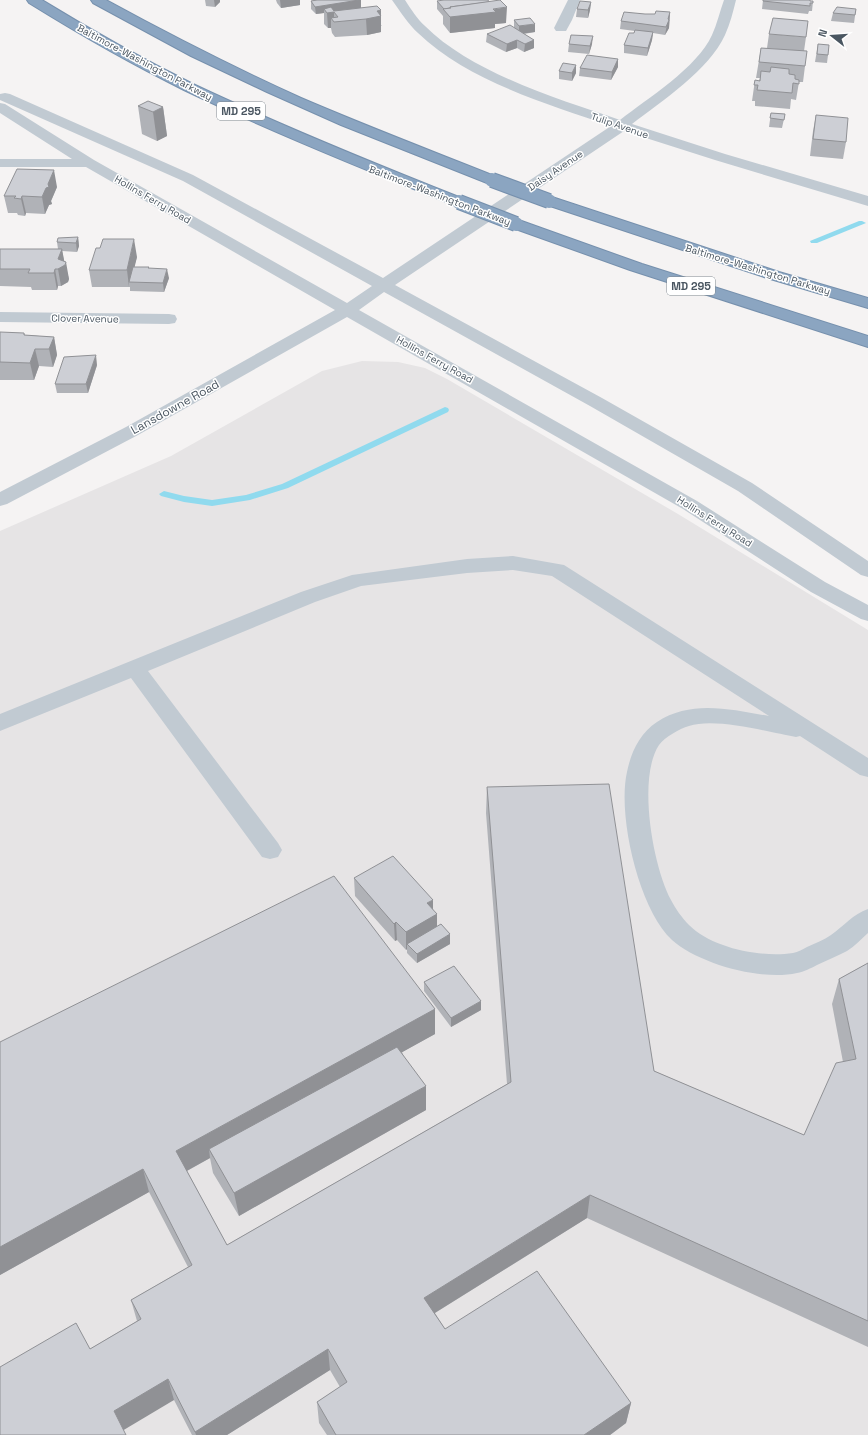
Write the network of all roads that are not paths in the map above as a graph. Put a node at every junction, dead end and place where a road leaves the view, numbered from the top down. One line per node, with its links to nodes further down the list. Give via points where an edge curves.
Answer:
1 (33, 0): 18 (highway, Baltimore-Washington Parkway / MD 295, bridge, via 172,78 257,119 359,163 636,267)
2 (97, 0): 14 (highway, Baltimore-Washington Parkway / MD 295, bridge, via 160,34 296,100 394,142 549,201)
3 (398, 0): 9 (street, Tulip Avenue, via 423,32 447,51 526,90)
4 (574, 0): 6 (street)
5 (730, 0): 9 (street, Daisy Avenue, via 718,36 700,62)
6 (561, 28)
7 (0, 95): 13 (street, via 188,178)
8 (0, 107): 11 (street, Hollins Ferry Road)
9 (621, 126): 12 (street, Tulip Avenue); 13 (street, Daisy Avenue)
10 (0, 163): 11 (street)
11 (89, 163): 15 (street, Hollins Ferry Road)
12 (868, 201)
13 (383, 286): 15 (street, Daisy Avenue); 20 (street, via 745,487)
14 (868, 303)
15 (346, 310): 19 (street, Lansdowne Road, via 132,431); 21 (street, Hollins Ferry Road, via 690,505 818,586)
16 (0, 317): 17 (street, Clover Avenue)
17 (169, 319)
18 (868, 342)
19 (0, 500)
20 (868, 570)
21 (868, 614)
22 (134, 668): 23 (street); 24 (street, via 308,596 359,580 467,566 513,563 557,570); 26 (street)
23 (0, 723)
24 (807, 731): 25 (street); 27 (street, via 708,715 685,718 666,727 652,738 638,772 636,792 640,835 660,906 680,932 698,945 729,958 761,964 797,962 839,943)
25 (868, 769)
26 (270, 850)
27 (868, 919)

